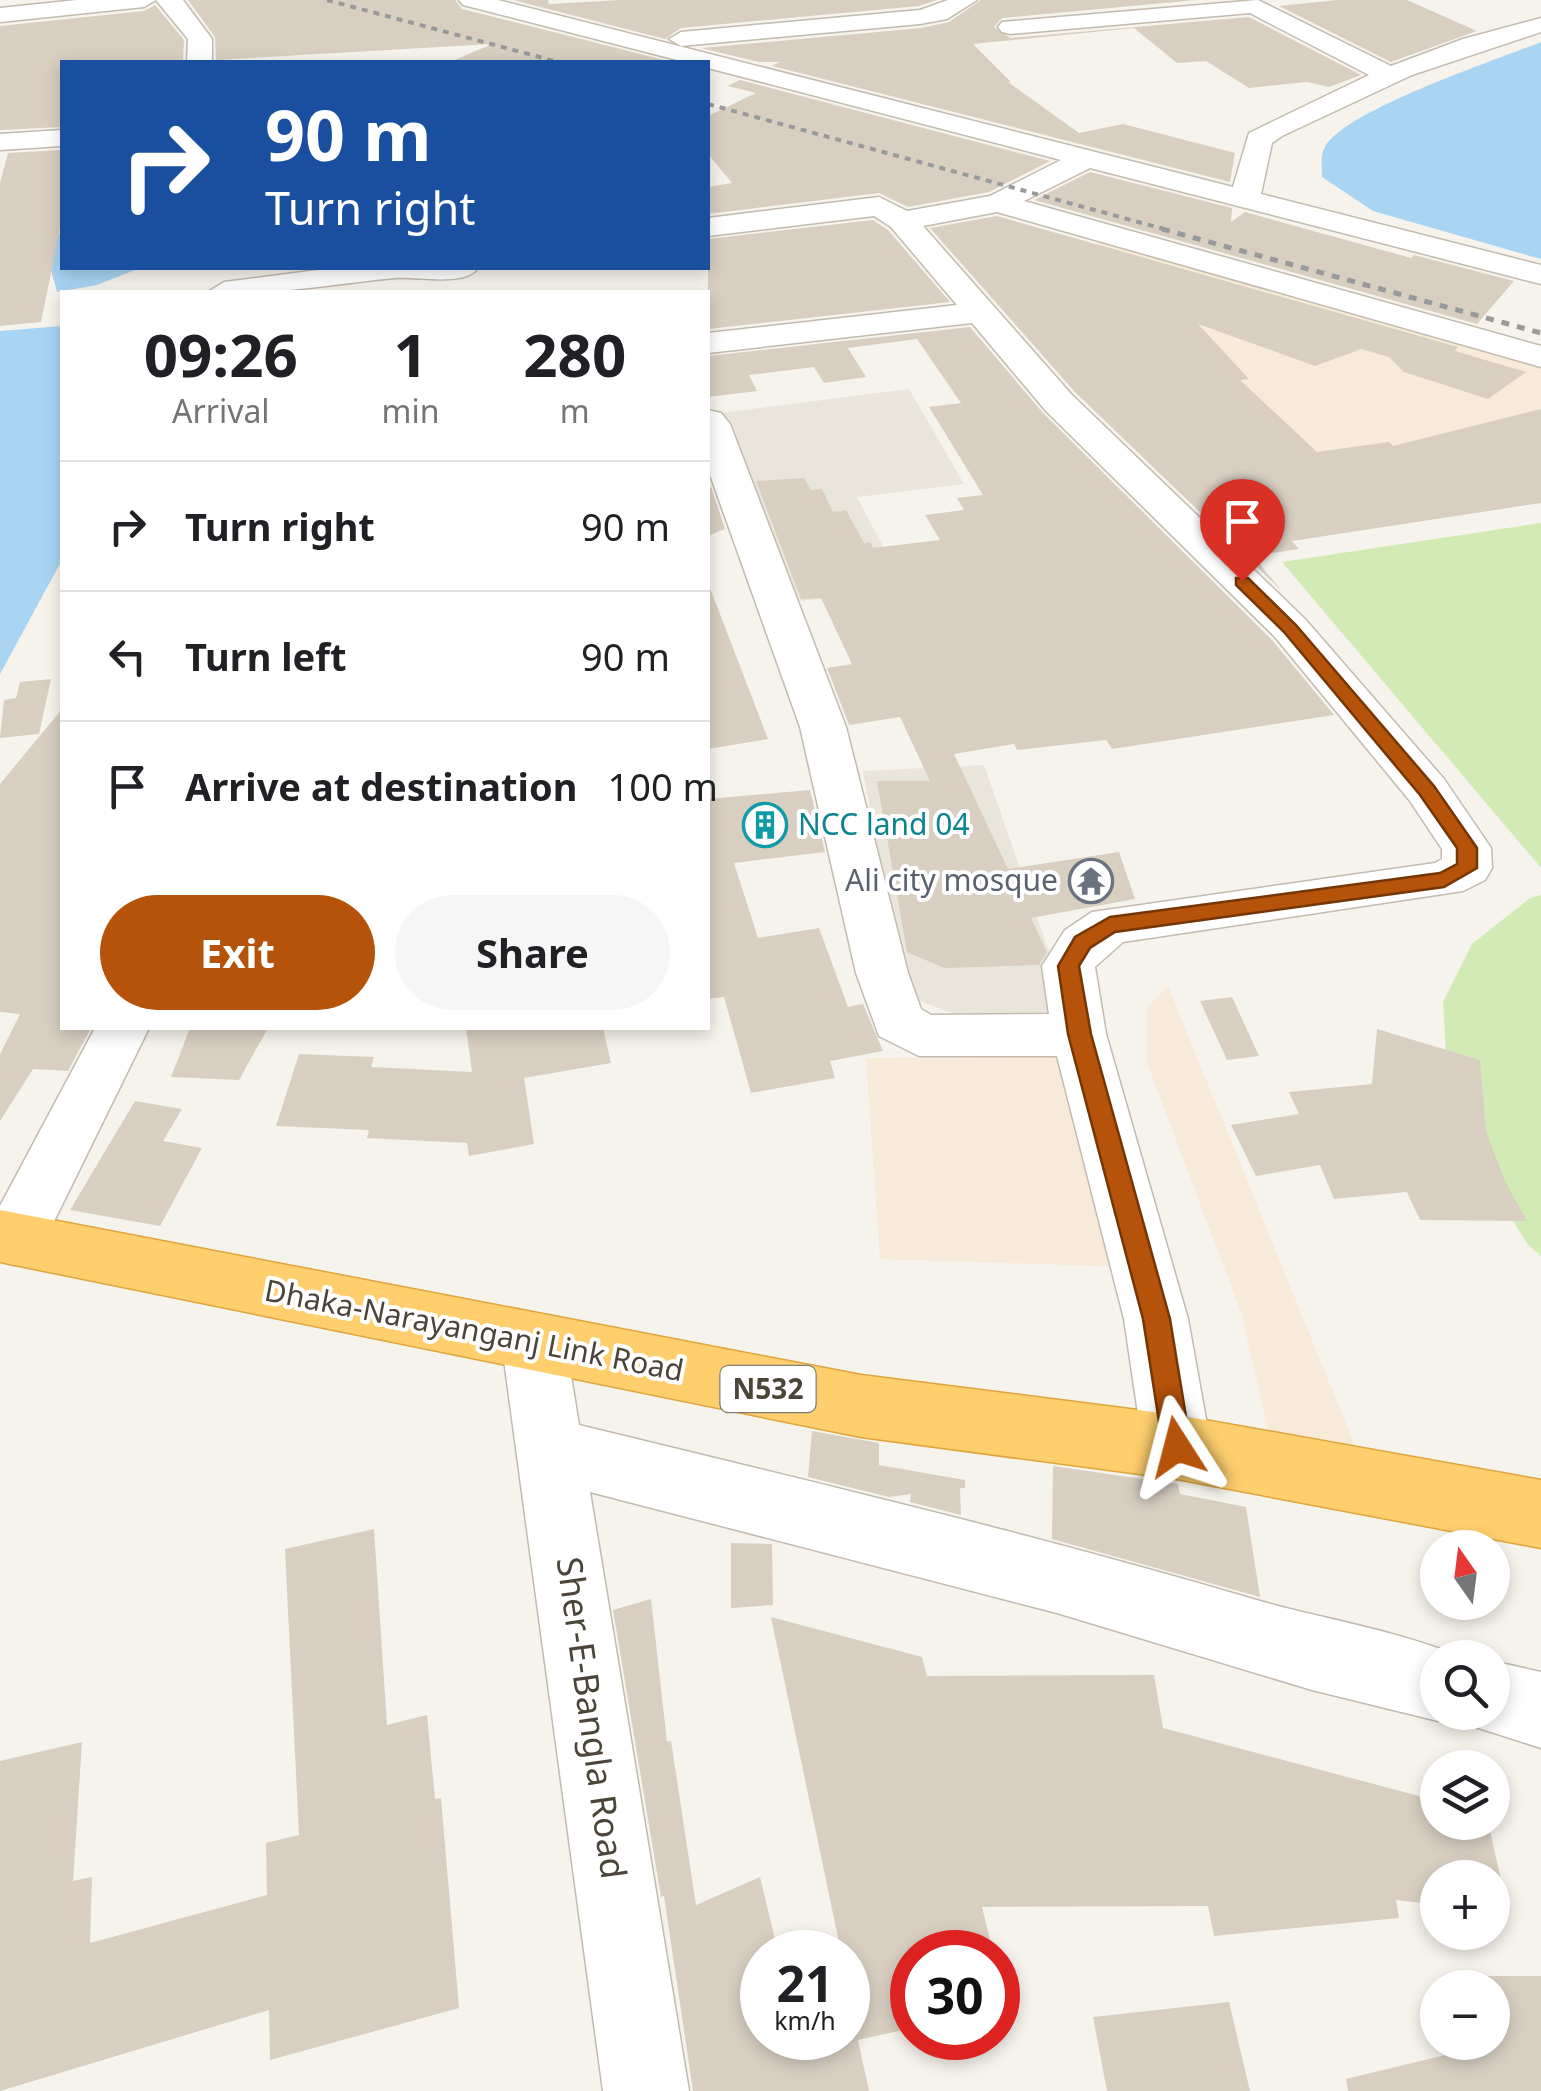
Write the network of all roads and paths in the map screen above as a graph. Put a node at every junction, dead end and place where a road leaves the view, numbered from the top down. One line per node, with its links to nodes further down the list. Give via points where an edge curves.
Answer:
1 (144, 0): 6 (street)
2 (166, 0): 13 (street, via 200,39)
3 (471, 0): 12 (street)
4 (948, 3): 12 (street, via 939,14)
5 (1227, 3): 7 (street); 14 (street, via 1258,7)
6 (0, 15)
7 (1138, 16): 10 (street); 11 (street)
8 (634, 18): 12 (street)
9 (1541, 26): 14 (street, via 1494,36)
10 (1010, 27)
11 (1159, 38)
12 (666, 45): 17 (street)
13 (198, 60)
14 (1392, 75): 18 (street, via 1259,139)
15 (60, 138): 16 (street)
16 (0, 142)
17 (1085, 159): 18 (street); 19 (street)
18 (1245, 199): 23 (street)
19 (998, 203): 20 (street); 27 (street)
20 (902, 220): 21 (street, via 879,206); 25 (street)
21 (710, 227)
22 (385, 270): 24 (street)
23 (1541, 275)
24 (239, 290)
25 (980, 312): 26 (street); 30 (street, via 1060,403 1290,628 1427,790 1467,848 1467,868 1444,879 1110,925 1083,942 1068,966)
26 (710, 343)
27 (1541, 356)
28 (710, 422): 30 (street, via 823,726 898,1021 920,1034 948,1038)
29 (121, 1030): 31 (street)
30 (1079, 1034): 33 (street, via 1156,1319)
31 (7, 1238): 32 (highway, Dhaka-Narayanganj Link Road / N532)
32 (534, 1344): 33 (highway, Dhaka-Narayanganj Link Road / N532, via 862,1406); 34 (street, Sher-E-Bangla Road)
33 (1177, 1447): 35 (highway, Dhaka-Narayanganj Link Road / N532)
34 (551, 1450): 36 (street, via 1057,1577); 39 (street, Sher-E-Bangla Road)
35 (1541, 1514)
36 (1420, 1679)
37 (1510, 1702): 38 (street)
38 (1541, 1710)
39 (646, 2091)

